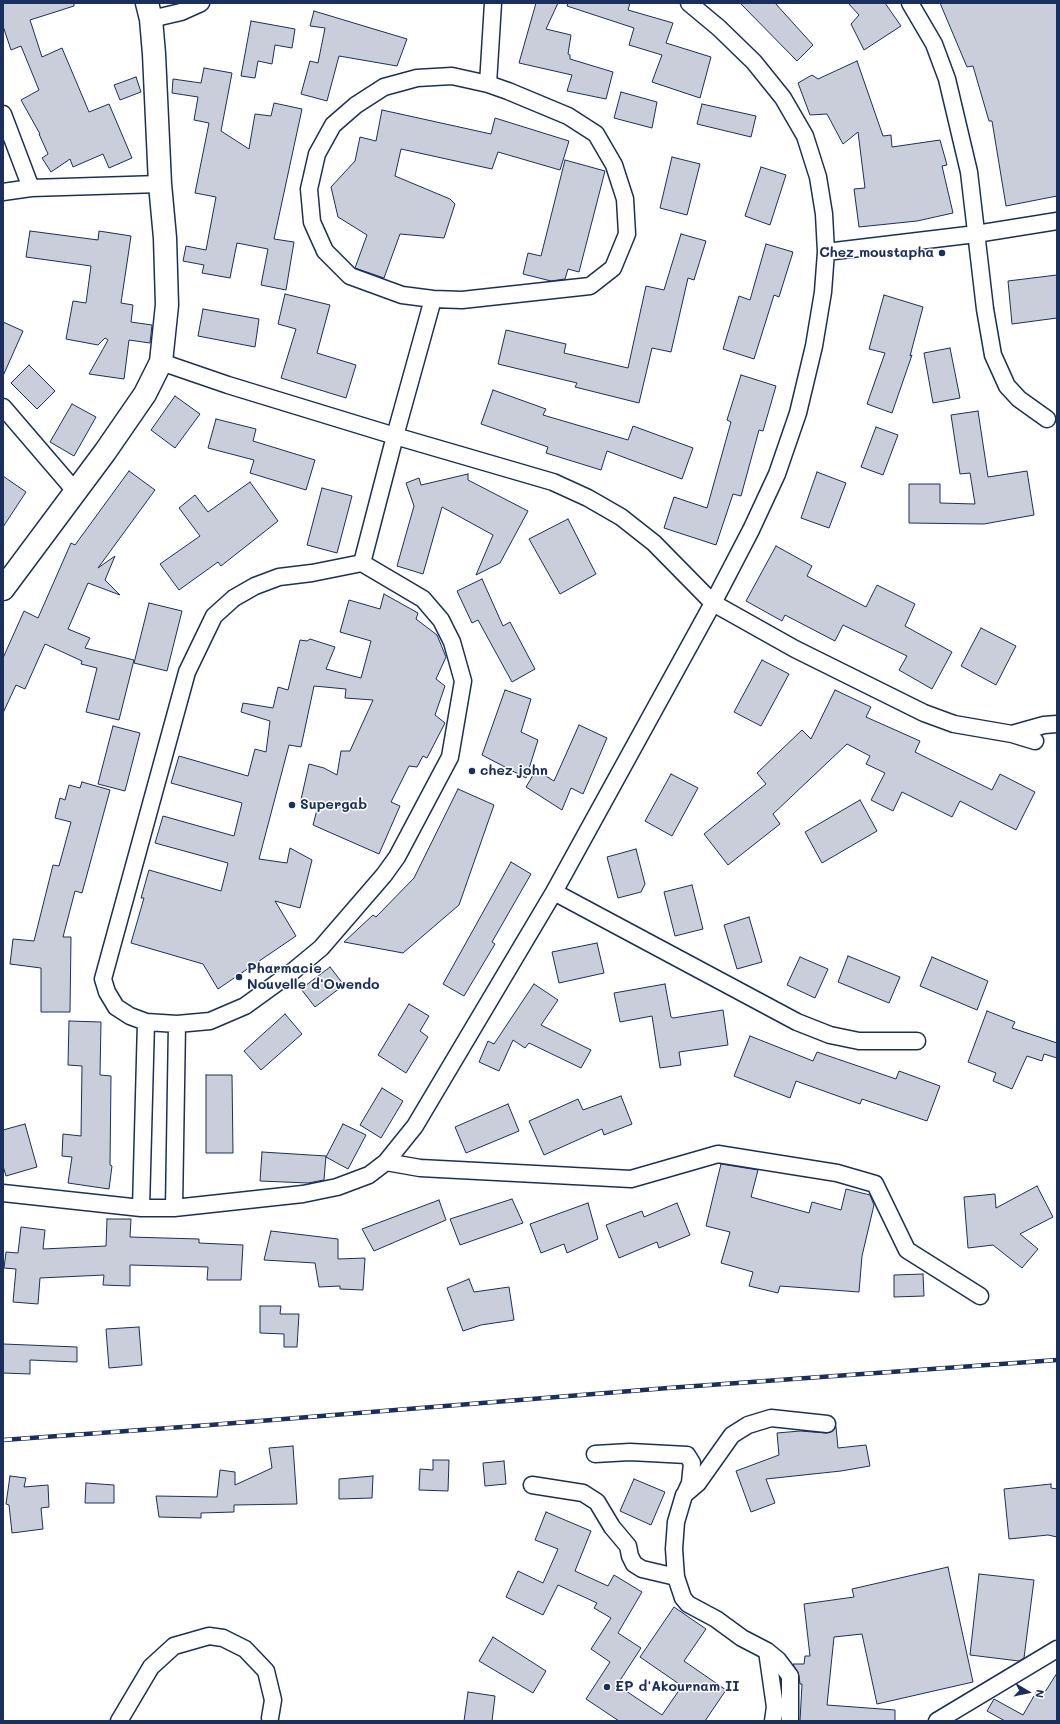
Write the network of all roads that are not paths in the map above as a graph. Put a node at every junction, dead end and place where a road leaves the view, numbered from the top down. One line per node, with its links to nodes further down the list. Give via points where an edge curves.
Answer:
1 (201, 3): 5 (street, via 181,12)
2 (493, 3): 6 (street)
3 (689, 3): 13 (street, via 754,62 782,98 805,136 818,176)
4 (910, 3): 12 (street, via 934,44 947,79 969,172)
5 (149, 11): 8 (street, via 158,121)
6 (488, 84): 14 (street, via 452,76 417,78 384,87 356,104 333,125 317,154 310,189 312,222 325,252 350,276 402,295); 14 (street, via 568,116 596,134 614,165 625,199 627,234 613,268 590,286 462,300)
7 (3, 114): 9 (street)
8 (160, 184): 9 (street); 15 (street, via 167,304)
9 (31, 188): 10 (street)
10 (3, 192)
11 (1057, 221): 12 (street)
12 (976, 234): 13 (street); 17 (street, via 984,309 994,355 1007,386 1019,399)
13 (826, 252): 22 (street, via 823,292 814,346 798,413 777,474)
14 (433, 299): 18 (street)
15 (160, 362): 18 (street); 19 (street, via 145,394)
16 (3, 407): 19 (street)
17 (1047, 419)
18 (395, 436): 20 (street); 22 (street, via 553,482 588,498 621,517 654,543)
19 (76, 492): 21 (street)
20 (362, 563): 27 (street, via 312,574 279,577 234,598 214,616 187,672 103,980 116,1007); 28 (street, via 423,599 441,620 452,642 463,681 450,757 397,857 321,948 245,1006 210,1021)
21 (3, 589)
22 (713, 603): 24 (street, via 795,649 924,712 954,724); 26 (street)
23 (1057, 724): 24 (street)
24 (1012, 734): 25 (street)
25 (1035, 741)
26 (554, 892): 29 (street, via 797,1022 830,1035 859,1041); 30 (street, via 415,1126)
27 (146, 1022): 28 (street); 32 (street)
28 (177, 1024): 33 (street)
29 (917, 1041)
30 (386, 1162): 33 (street, via 369,1175 337,1187 303,1194); 34 (street, via 420,1168 631,1179 718,1154 837,1174 874,1184 907,1250)
31 (3, 1193): 32 (street)
32 (141, 1208): 33 (street)
33 (174, 1208)
34 (980, 1296)
35 (828, 1424): 38 (street, via 771,1418 748,1425 732,1435 698,1483)
36 (595, 1454): 38 (street, via 630,1452 687,1455 692,1463 690,1483)
37 (532, 1485): 39 (street, via 583,1493 597,1502 612,1527 628,1546 634,1564)
38 (684, 1495): 39 (street, via 676,1522)
39 (676, 1577): 41 (street, via 683,1598 688,1604)
40 (1057, 1649): 46 (street)
41 (767, 1651): 44 (street, via 775,1707); 45 (street, via 778,1660 790,1676)
42 (270, 1718): 43 (street, via 273,1700 266,1671 245,1649 223,1638 209,1636 174,1646 151,1667)
43 (119, 1721)
44 (773, 1721)
45 (790, 1721)
46 (936, 1721)

